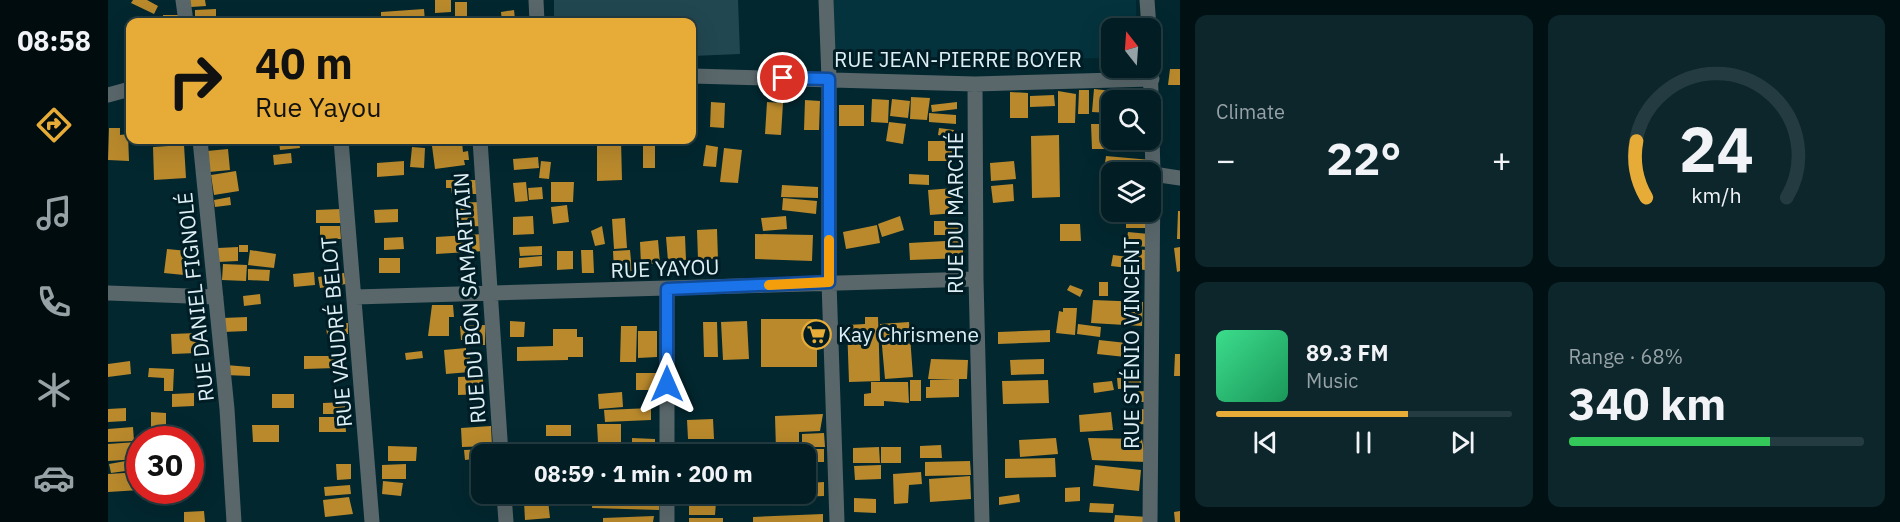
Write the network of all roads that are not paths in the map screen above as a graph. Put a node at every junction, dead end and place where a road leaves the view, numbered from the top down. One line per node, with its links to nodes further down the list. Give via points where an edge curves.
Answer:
1 (183, 0): 5 (street)
2 (536, 0): 6 (street)
3 (826, 0): 9 (street)
4 (1147, 0): 7 (street)
5 (185, 18)
6 (537, 18)
7 (1148, 18)
8 (696, 76): 9 (street, RUE JEAN-PIERRE BOYER)
9 (829, 79): 11 (street, RUE JEAN-PIERRE BOYER); 22 (street)
10 (1152, 79): 11 (street, RUE JEAN-PIERRE BOYER); 17 (street, RUE STÉNIO VINCENT)
11 (975, 84): 21 (street, RUE DU MARCHÉ)
12 (126, 90): 13 (street)
13 (108, 94)
14 (200, 144): 26 (street, RUE DANIEL FIGNOLÉ)
15 (341, 144): 27 (street, RUE VAUDRÉ BELOT)
16 (480, 144): 25 (street, RUE DU BON SAMARITAIN)
17 (1153, 162)
18 (1161, 175): 19 (street)
19 (1180, 178)
20 (1153, 222): 38 (street, RUE STÉNIO VINCENT)
21 (976, 279): 22 (street, RUE YAYOU); 37 (street, RUE DU MARCHÉ)
22 (829, 282): 23 (street, RUE YAYOU); 36 (street)
23 (667, 289): 25 (street, RUE YAYOU); 29 (street)
24 (108, 293): 26 (street)
25 (489, 294): 27 (street, RUE YAYOU); 28 (street, RUE DU BON SAMARITAIN)
26 (216, 297): 32 (street, RUE DANIEL FIGNOLÉ)
27 (355, 297): 33 (street, RUE VAUDRÉ BELOT)
28 (500, 444)
29 (667, 444)
30 (505, 504): 34 (street)
31 (667, 504): 35 (street)
32 (234, 522)
33 (372, 522)
34 (506, 522)
35 (667, 522)
36 (837, 522)
37 (982, 522)
38 (1150, 522)

